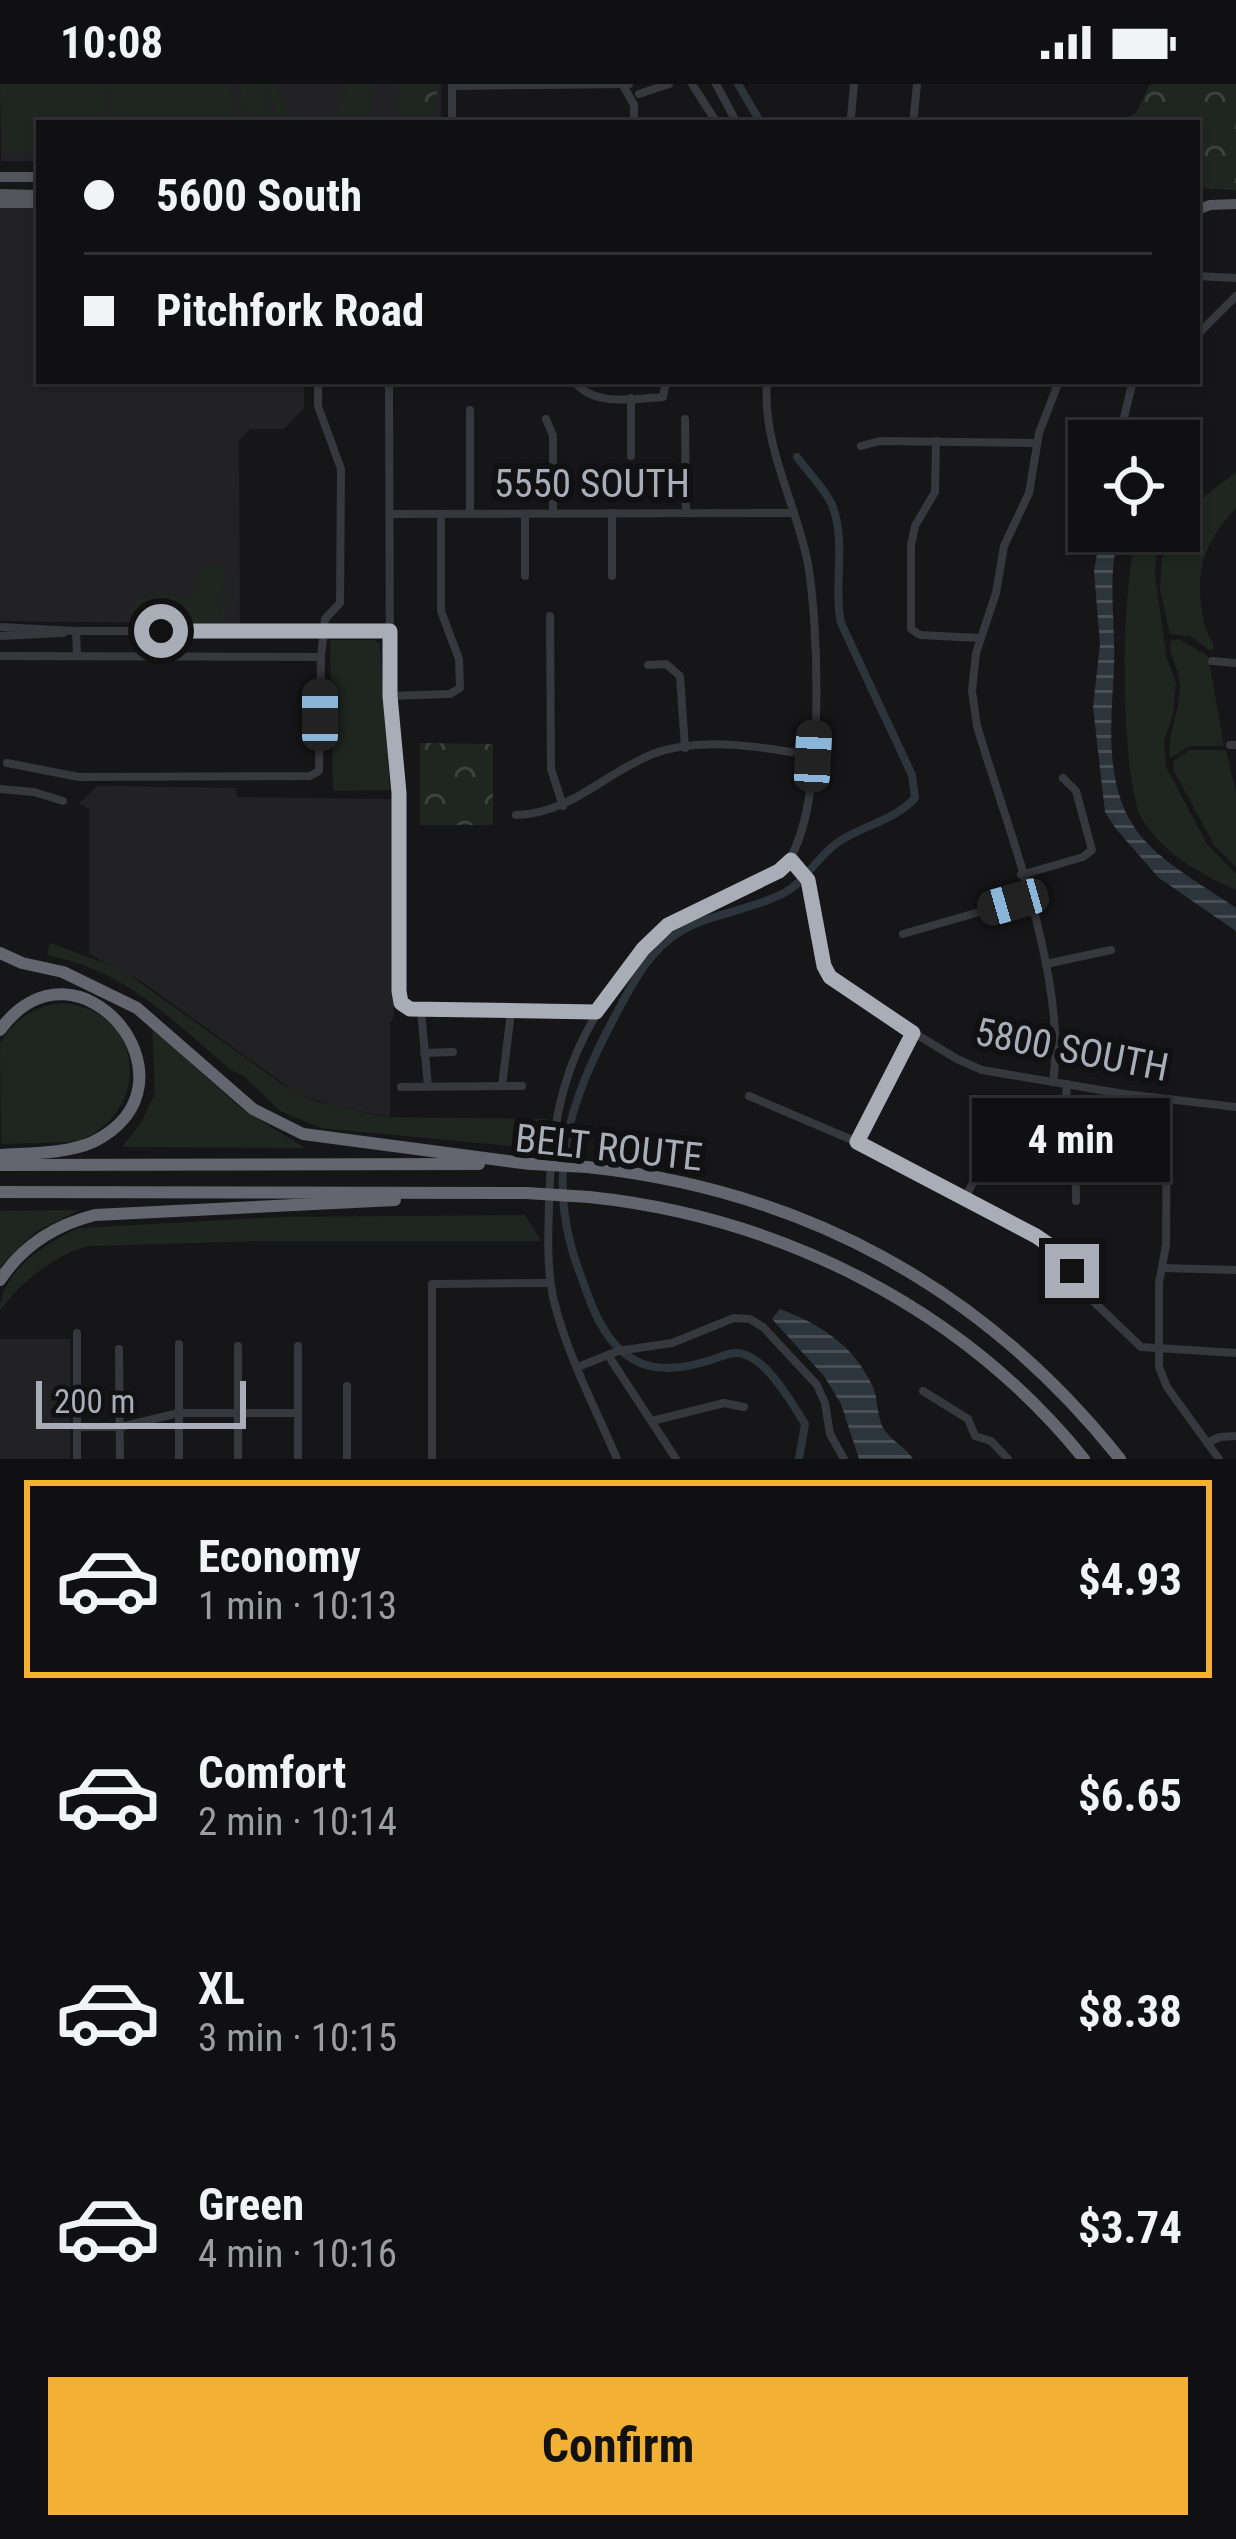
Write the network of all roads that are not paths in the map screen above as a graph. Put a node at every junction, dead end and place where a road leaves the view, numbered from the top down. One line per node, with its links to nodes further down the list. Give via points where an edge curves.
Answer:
1 (651, 84): 11 (street)
2 (669, 84): 11 (street)
3 (692, 84): 16 (street)
4 (716, 84): 17 (street)
5 (854, 84): 13 (street)
6 (916, 84): 12 (street)
7 (477, 85): 8 (street); 10 (street)
8 (588, 85): 9 (street)
9 (627, 85): 11 (street)
10 (452, 86): 14 (street)
11 (635, 97): 15 (street)
12 (914, 115)
13 (850, 118)
14 (452, 120)
15 (634, 120)
16 (715, 120)
17 (735, 120)
18 (0, 177): 19 (main road)
19 (36, 177)
20 (0, 198): 21 (main road)
21 (36, 199)
22 (1236, 204): 23 (main road)
23 (1203, 207)
24 (1200, 276): 25 (street)
25 (1236, 278)
26 (1236, 296): 27 (street)
27 (1200, 332)
28 (318, 384): 56 (street, via 341,469 340,603)
29 (389, 384): 47 (street)
30 (577, 384): 35 (street, via 593,398)
31 (665, 384): 35 (street, via 663,398)
32 (767, 384): 46 (street, via 770,436)
33 (1058, 384): 41 (street)
34 (1133, 384): 39 (street)
35 (631, 398): 43 (street)
36 (470, 410): 49 (street)
37 (546, 418): 51 (street)
38 (686, 419): 45 (street)
39 (1125, 420)
40 (936, 441): 41 (street); 42 (street); 60 (street, via 934,492 911,545 912,632)
41 (1037, 443): 60 (street, via 1031,486 1006,536)
42 (861, 446)
43 (631, 456)
44 (612, 513): 45 (street, 5550 SOUTH); 51 (street, 5550 SOUTH); 53 (street)
45 (686, 513): 46 (street, 5550 SOUTH)
46 (794, 513): 69 (street, via 812,597)
47 (390, 514): 48 (street, 5550 SOUTH); 58 (street)
48 (441, 514): 49 (street, 5550 SOUTH); 67 (street, via 442,616 459,659 460,688)
49 (470, 514): 50 (street, 5550 SOUTH)
50 (525, 514): 51 (street, 5550 SOUTH); 52 (street)
51 (553, 514)
52 (525, 576)
53 (612, 576)
54 (550, 616): 74 (street, via 551,769)
55 (0, 627): 57 (street)
56 (324, 630): 57 (street); 58 (street); 63 (street)
57 (76, 631): 59 (street); 62 (street)
58 (390, 631): 67 (street)
59 (0, 637)
60 (980, 638): 77 (street, via 975,717)
61 (0, 656): 62 (street)
62 (77, 656): 63 (street)
63 (321, 657): 70 (street, via 316,774 79,777)
64 (1212, 661): 65 (street)
65 (1236, 663)
66 (648, 665): 68 (street, via 666,664 680,676)
67 (390, 696): 85 (street, via 399,991 404,1006)
68 (685, 748): 69 (street); 74 (street, via 641,759)
69 (813, 756): 76 (street)
70 (7, 763)
71 (1063, 778): 77 (street, via 1076,791 1092,850)
72 (0, 789): 73 (street)
73 (63, 801)
74 (563, 806): 75 (street)
75 (516, 815)
76 (791, 860): 87 (street, via 668,925); 89 (street, 5800 SOUTH, via 808,880 830,977)
77 (1021, 875): 78 (street)
78 (1028, 898): 79 (street); 84 (street)
79 (903, 934)
80 (1111, 950): 84 (street)
81 (0, 953): 82 (highway)
82 (22, 963): 83 (highway); 103 (highway, via 63,972 137,1008 253,1109 303,1134)
83 (0, 964)
84 (1046, 964): 92 (street)
85 (421, 1011): 86 (street); 90 (street)
86 (511, 1012): 87 (street); 95 (street)
87 (596, 1012): 112 (street, via 555,1115)
88 (0, 1030): 102 (highway, via 39,1000 86,999 123,1025 139,1070 129,1109 97,1140)
89 (913, 1033): 92 (street, 5800 SOUTH, via 982,1070); 101 (street)
90 (424, 1052): 91 (street); 94 (street)
91 (453, 1052)
92 (1053, 1082): 93 (street, 5800 SOUTH)
93 (1067, 1084): 99 (street, 5800 SOUTH); 108 (street)
94 (428, 1086): 95 (street); 97 (street)
95 (502, 1086): 96 (street)
96 (522, 1086)
97 (401, 1087)
98 (749, 1096): 101 (street)
99 (1166, 1100): 100 (street, 5800 SOUTH); 109 (street)
100 (1236, 1107)
101 (857, 1142): 107 (street)
102 (2, 1160): 103 (highway, BELT ROUTE)
103 (531, 1164): 145 (highway, BELT ROUTE, bridge, via 640,1173 738,1195 831,1229 937,1288 1002,1336)
104 (975, 1178): 107 (street)
105 (476, 1193): 106 (highway, BELT ROUTE); 111 (highway, via 95,1215 35,1241); 144 (highway, BELT ROUTE, bridge, via 660,1206 810,1253 931,1320 996,1367)
106 (1, 1196)
107 (964, 1198): 118 (street, via 1051,1245 1135,1342)
108 (1076, 1201)
109 (1162, 1268): 110 (street); 118 (street)
110 (1236, 1270)
111 (0, 1280)
112 (550, 1283): 121 (street); 139 (street, via 432,1284)
113 (76, 1333): 129 (street)
114 (179, 1345): 125 (street)
115 (238, 1346): 126 (street)
116 (298, 1346): 127 (street)
117 (119, 1349): 130 (street)
118 (1159, 1349): 120 (street); 132 (street, via 1164,1382)
119 (613, 1353): 121 (street); 128 (street); 142 (street, via 672,1343 734,1318 757,1322 817,1385)
120 (1236, 1353)
121 (578, 1367): 140 (street)
122 (347, 1386): 138 (street)
123 (923, 1391): 143 (street, via 968,1419 975,1436)
124 (744, 1407): 128 (street, via 724,1403)
125 (178, 1413): 126 (street); 130 (street); 135 (street)
126 (238, 1413): 127 (street); 136 (street)
127 (298, 1413): 137 (street)
128 (652, 1420): 141 (street)
129 (77, 1427): 130 (street); 133 (street)
130 (120, 1427): 134 (street)
131 (1236, 1436): 132 (street)
132 (1208, 1443): 146 (street)
133 (77, 1459)
134 (120, 1459)
135 (178, 1459)
136 (238, 1459)
137 (298, 1459)
138 (347, 1459)
139 (432, 1459)
140 (617, 1459)
141 (676, 1459)
142 (844, 1459)
143 (1008, 1459)
144 (1084, 1459)
145 (1120, 1459)
146 (1219, 1459)

